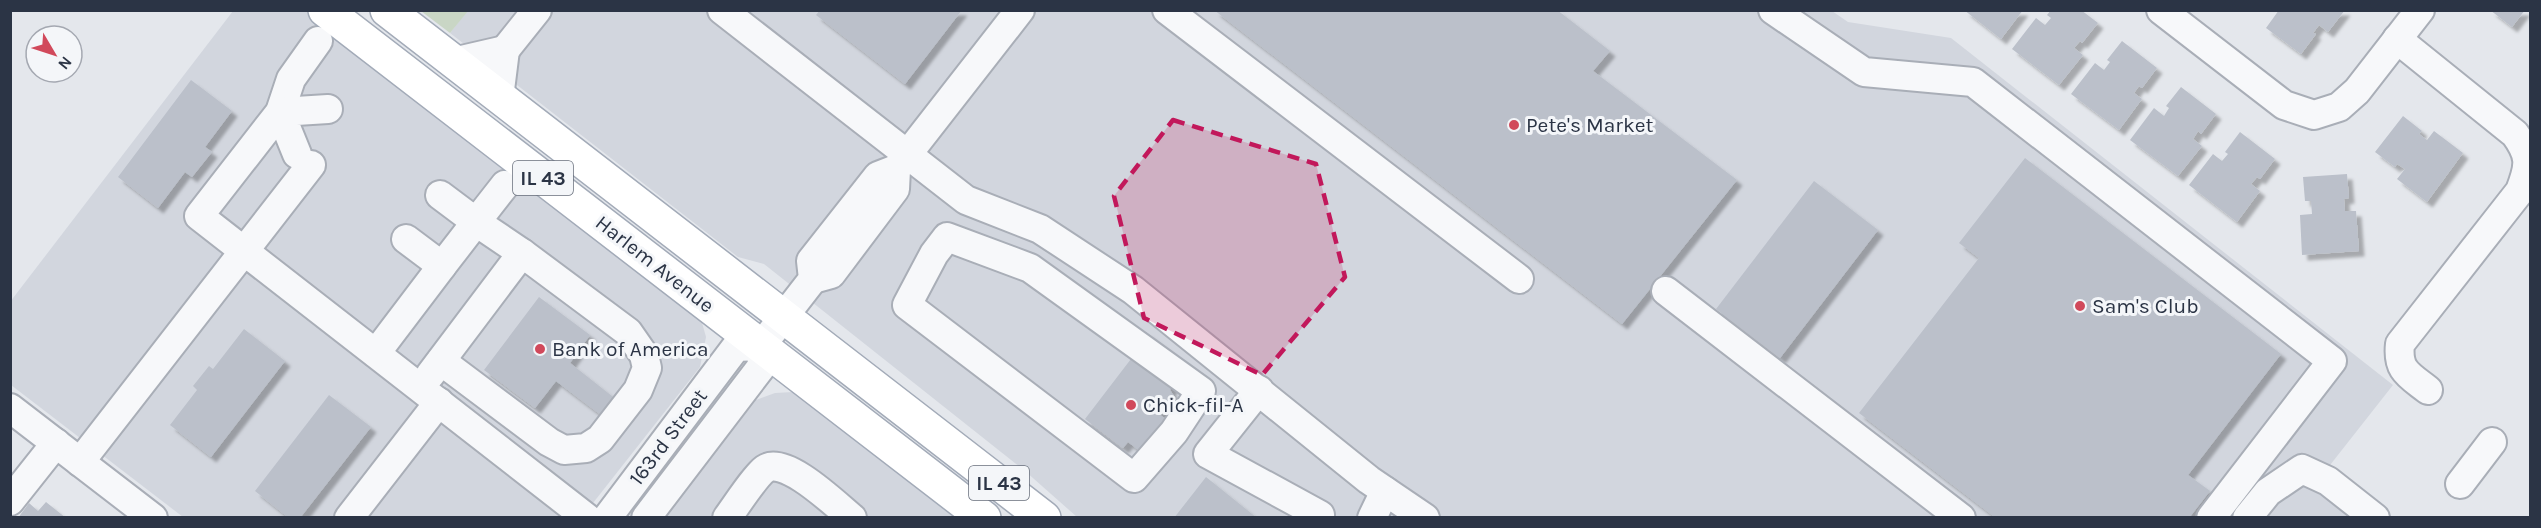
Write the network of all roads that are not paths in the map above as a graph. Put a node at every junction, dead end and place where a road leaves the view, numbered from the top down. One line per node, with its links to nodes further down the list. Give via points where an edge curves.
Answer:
1 (387, 10): 12 (main road, Harlem Avenue / IL 43)
2 (537, 10): 11 (street)
3 (722, 10): 17 (street)
4 (1020, 10): 17 (street)
5 (1167, 10): 26 (street)
6 (1773, 10): 55 (street, via 1864,72 1973,81 2332,361)
7 (2161, 10): 10 (street, via 2284,105 2314,115 2339,107 2357,91)
8 (2420, 10): 10 (street)
9 (328, 22): 15 (street, via 291,78); 16 (main road, Harlem Avenue / IL 43)
10 (2397, 39): 33 (street, via 2515,134 2526,149 2528,170 2520,190 2400,344 2398,359)
11 (505, 50): 12 (street); 13 (street)
12 (453, 62): 13 (main road, Harlem Avenue / IL 43)
13 (500, 98): 28 (main road, Harlem Avenue / IL 43)
14 (328, 109): 15 (street)
15 (280, 112): 23 (street, via 304,160); 23 (street, via 199,216)
16 (506, 149): 18 (main road, Harlem Avenue / IL 43); 19 (street)
17 (902, 162): 28 (street, via 895,189 831,274 813,279); 34 (street, via 966,200 1040,229 1134,290)
18 (540, 176): 19 (street); 30 (main road, Harlem Avenue / IL 43)
19 (506, 185): 21 (street)
20 (440, 195): 21 (street)
21 (476, 222): 24 (street); 25 (street)
22 (406, 238): 25 (street)
23 (244, 251): 31 (street); 39 (street)
24 (522, 253): 32 (street); 32 (street, via 628,332 644,355 647,368 638,390 600,439 586,448 564,450)
25 (442, 266): 31 (street)
26 (1519, 279)
27 (1666, 291): 54 (street)
28 (785, 318): 30 (street); 51 (main road, Harlem Avenue / IL 43)
29 (1109, 323): 29 (street, via 1201,391 1174,432 1134,478 907,305 947,237 1030,268)
30 (761, 346): 43 (street, 163rd Street, via 736,347); 47 (street, 163rd Street, via 762,366); 50 (main road, Harlem Avenue / IL 43)
31 (375, 353): 35 (street)
32 (441, 361): 35 (street)
33 (2417, 382)
34 (1259, 390): 41 (street); 44 (street, via 1208,454)
35 (429, 395): 43 (street); 46 (street)
36 (10, 408): 38 (street)
37 (2492, 441): 40 (street)
38 (56, 443): 39 (street); 42 (street)
39 (81, 462): 45 (street)
40 (2460, 484)
41 (1386, 491): 52 (street); 53 (street)
42 (10, 501)
43 (606, 516)
44 (1321, 517)
45 (153, 518)
46 (349, 518)
47 (646, 518)
48 (727, 518): 49 (street, via 766,469 778,465 793,471)
49 (852, 518)
50 (984, 518)
51 (1044, 518)
52 (1372, 518)
53 (1425, 518)
54 (1961, 518)
55 (2211, 518)
56 (2247, 518): 57 (street, via 2268,492 2302,469 2328,481)
57 (2375, 518)

